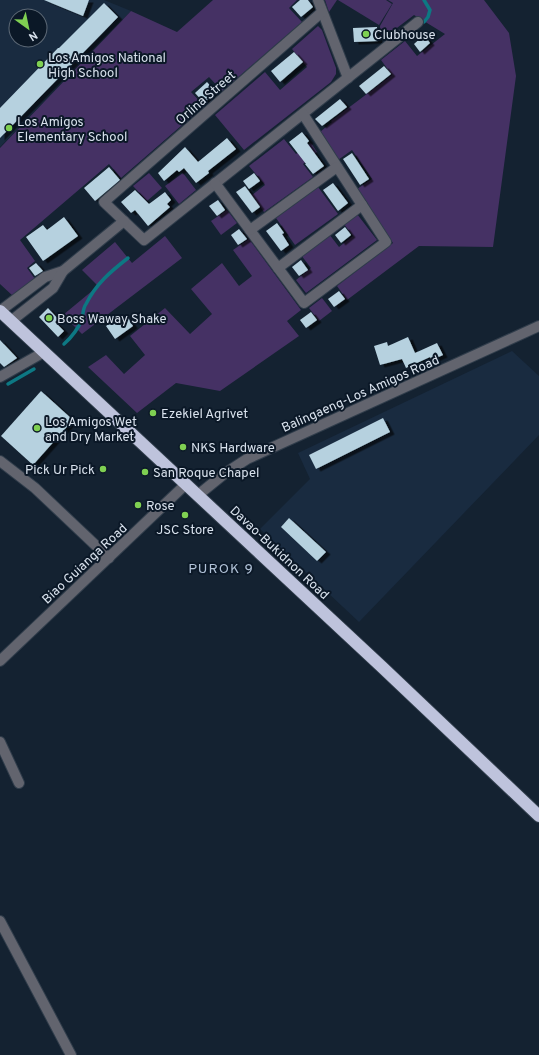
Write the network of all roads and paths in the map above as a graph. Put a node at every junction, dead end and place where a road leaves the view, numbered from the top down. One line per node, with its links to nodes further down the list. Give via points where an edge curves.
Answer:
1 (318, 0): 2 (street)
2 (322, 12): 4 (street); 9 (street, Orlina Street, via 104,202)
3 (418, 22): 4 (street)
4 (348, 78): 5 (street)
5 (302, 114): 6 (street); 7 (street)
6 (337, 167): 8 (street); 10 (street)
7 (215, 183): 9 (street, via 144,240); 10 (street)
8 (362, 205): 11 (street); 11 (street, via 386,242 304,303)
9 (124, 221): 12 (street)
10 (250, 230): 11 (street)
11 (278, 268)
12 (63, 271): 13 (street, via 45,277); 14 (street, via 53,288)
13 (0, 311): 14 (highway, Davao-Bukidnon Road)
14 (11, 321): 16 (highway, Davao-Bukidnon Road)
15 (539, 326): 20 (street, Balingaeng-Los Amigos Road, via 252,457 224,474)
16 (44, 352): 17 (street); 19 (highway, Davao-Bukidnon Road)
17 (0, 377)
18 (0, 461): 21 (street, via 35,488)
19 (186, 484): 20 (highway, Davao-Bukidnon Road); 21 (street, Biao Guianga Road)
20 (198, 495): 25 (highway, Davao-Bukidnon Road)
21 (109, 558): 22 (street, Biao Guianga Road)
22 (0, 661)
23 (0, 742): 24 (street)
24 (19, 783)
25 (539, 816)
26 (0, 921): 27 (street)
27 (70, 1055)

